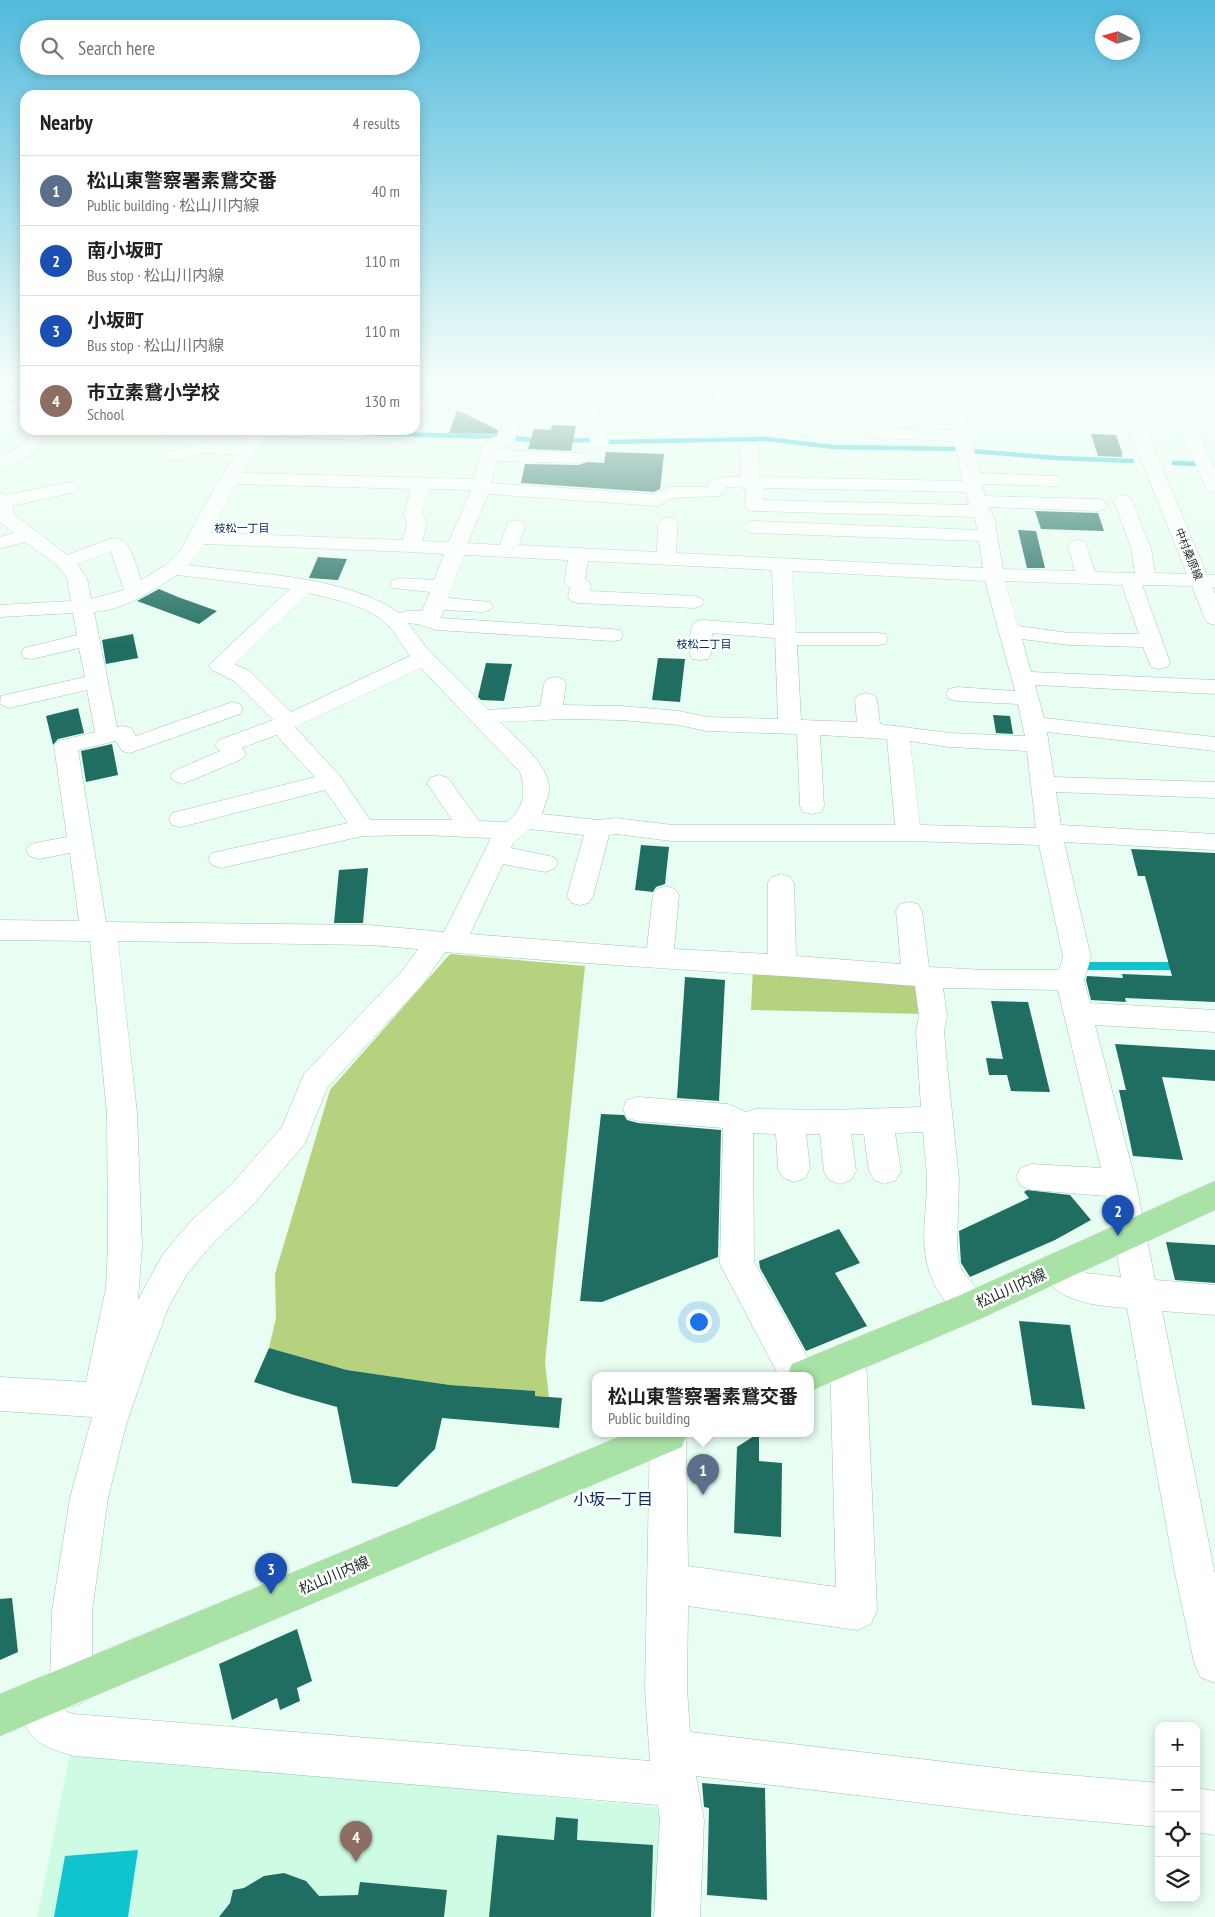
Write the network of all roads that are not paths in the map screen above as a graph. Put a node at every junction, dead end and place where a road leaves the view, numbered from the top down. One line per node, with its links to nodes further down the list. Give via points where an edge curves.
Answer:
1 (237, 467): 7 (street)
2 (486, 467): 12 (street)
3 (750, 467): 10 (street)
4 (971, 467): 17 (street)
5 (1156, 467): 39 (street, 中村桑原線)
6 (1206, 467): 13 (street)
7 (231, 478): 11 (street); 24 (street, via 212,492)
8 (23, 480): 15 (street)
9 (1055, 481): 17 (street)
10 (752, 482): 12 (street, via 720,483 713,492 668,493 658,500); 17 (street, via 834,477); 18 (street, via 755,486)
11 (422, 483): 12 (street); 26 (street, via 414,513 417,524)
12 (481, 486): 28 (street)
13 (1215, 487)
14 (67, 494): 15 (street)
15 (6, 500): 23 (street, via 6,517)
16 (1123, 501): 38 (street, via 1141,548)
17 (979, 503): 18 (street); 19 (street); 22 (street); 36 (street)
18 (754, 505): 22 (street)
19 (1098, 506)
20 (668, 523): 31 (street)
21 (515, 526): 29 (street)
22 (753, 527): 33 (street)
23 (30, 535): 25 (street); 32 (street)
24 (198, 538): 26 (street); 35 (street, via 187,556)
25 (0, 543)
26 (411, 546): 28 (street)
27 (1078, 546): 37 (street)
28 (456, 549): 29 (street); 44 (street)
29 (508, 551): 30 (street)
30 (579, 555): 31 (street); 43 (street, via 574,583 581,584 578,597)
31 (666, 559): 33 (street)
32 (65, 562): 42 (street, via 118,545); 45 (street, via 76,578)
33 (752, 563): 34 (street)
34 (782, 565): 36 (street); 52 (street)
35 (173, 569): 41 (street); 42 (street)
36 (994, 575): 37 (street); 50 (street)
37 (1087, 578): 38 (street)
38 (1138, 579): 39 (street); 55 (street)
39 (1207, 581): 48 (street, 中村桑原線)
40 (400, 584): 44 (street)
41 (305, 586): 49 (street, via 356,599); 70 (street, via 220,665 242,676)
42 (135, 593): 45 (street, via 114,602)
43 (694, 602)
44 (436, 603): 46 (street); 49 (street); 51 (street, via 432,622 437,624)
45 (82, 606): 47 (street); 53 (street)
46 (483, 606)
47 (0, 611)
48 (1215, 619)
49 (395, 620): 58 (street)
50 (1010, 631): 55 (street, via 1078,631); 67 (street)
51 (612, 635)
52 (785, 636): 54 (street); 57 (street, via 702,626); 71 (street)
53 (89, 639): 56 (street); 60 (street)
54 (877, 639)
55 (1152, 641): 59 (street)
56 (32, 653)
57 (700, 654)
58 (424, 658): 69 (street); 70 (street)
59 (1159, 662)
60 (97, 681): 65 (street); 74 (street)
61 (555, 684): 68 (street)
62 (1215, 687): 67 (street)
63 (957, 694): 67 (street)
64 (866, 700): 72 (street)
65 (9, 701)
66 (232, 709): 74 (street, via 130,746 124,733)
67 (1031, 711): 73 (street, via 949,740); 75 (street); 79 (street)
68 (550, 713): 69 (street); 71 (street, via 621,713 706,724)
69 (482, 718): 83 (street, via 532,770 537,790 529,817)
70 (284, 723): 76 (street, via 227,744 234,754); 77 (street)
71 (799, 728): 72 (street); 81 (street)
72 (868, 731): 73 (street)
73 (898, 733): 87 (street)
74 (107, 736): 90 (street, via 66,746)
75 (1215, 744)
76 (182, 776)
77 (331, 781): 82 (street); 84 (street)
78 (438, 782): 86 (street)
79 (1043, 784): 80 (street); 88 (street)
80 (1215, 790)
81 (812, 806)
82 (181, 819)
83 (517, 825): 85 (street); 86 (street); 92 (street, via 503,838)
84 (363, 828): 86 (street); 93 (street)
85 (598, 828): 87 (street, via 616,826 672,833); 97 (street)
86 (472, 829)
87 (908, 833): 88 (street)
88 (1049, 835): 89 (street); 105 (street, via 1077,957)
89 (1215, 842)
90 (81, 843): 91 (street); 100 (street)
91 (39, 850)
92 (496, 854): 94 (street); 101 (street)
93 (221, 859)
94 (545, 863)
95 (780, 883): 103 (street)
96 (666, 895): 102 (street)
97 (580, 896)
98 (909, 911): 104 (street)
99 (0, 930): 100 (street)
100 (99, 931): 101 (street, via 369,935); 129 (street, via 122,1113 123,1288 103,1387)
101 (446, 941): 102 (street); 129 (street, via 315,1082 294,1134 242,1195 203,1231 175,1264 155,1299)
102 (659, 958): 103 (street)
103 (782, 966): 104 (street)
104 (922, 976): 105 (street); 109 (street, via 933,1016 930,1032)
105 (1070, 980): 106 (street)
106 (1078, 1013): 107 (street); 118 (street)
107 (1215, 1021)
108 (638, 1109): 126 (street, via 734,1119 738,1126 736,1264)
109 (937, 1119): 110 (street); 124 (street, via 943,1180 942,1263 949,1280)
110 (878, 1120): 113 (street); 116 (street)
111 (756, 1121): 112 (street)
112 (790, 1122): 113 (street); 114 (street)
113 (834, 1122): 115 (street)
114 (794, 1169)
115 (840, 1171)
116 (885, 1171)
117 (1032, 1177): 118 (street)
118 (1120, 1183): 120 (street)
119 (1215, 1195): 120 (main road, 松山川内線)
120 (1129, 1234): 121 (main road, 松山川内線); 122 (street)
121 (1056, 1268): 122 (street, via 1076,1286); 124 (main road, 松山川内線)
122 (1141, 1295): 123 (street); 133 (street)
123 (1215, 1300)
124 (970, 1307): 125 (main road, 松山川内線)
125 (848, 1358): 127 (main road, 松山川内線); 132 (street, via 857,1610)
126 (796, 1372)
127 (814, 1372)
128 (0, 1394): 129 (street)
129 (111, 1401): 134 (street, via 80,1545 72,1611)
130 (661, 1437): 134 (main road, 松山川内線)
131 (668, 1437): 132 (street)
132 (668, 1583): 135 (street, via 666,1689)
133 (1215, 1662)
134 (36, 1700): 135 (street, via 43,1720 55,1730 74,1735)
135 (672, 1768): 136 (street); 139 (street, via 682,1820)
136 (1155, 1805)
137 (1200, 1811): 138 (street)
138 (1215, 1813)
139 (678, 1917)

